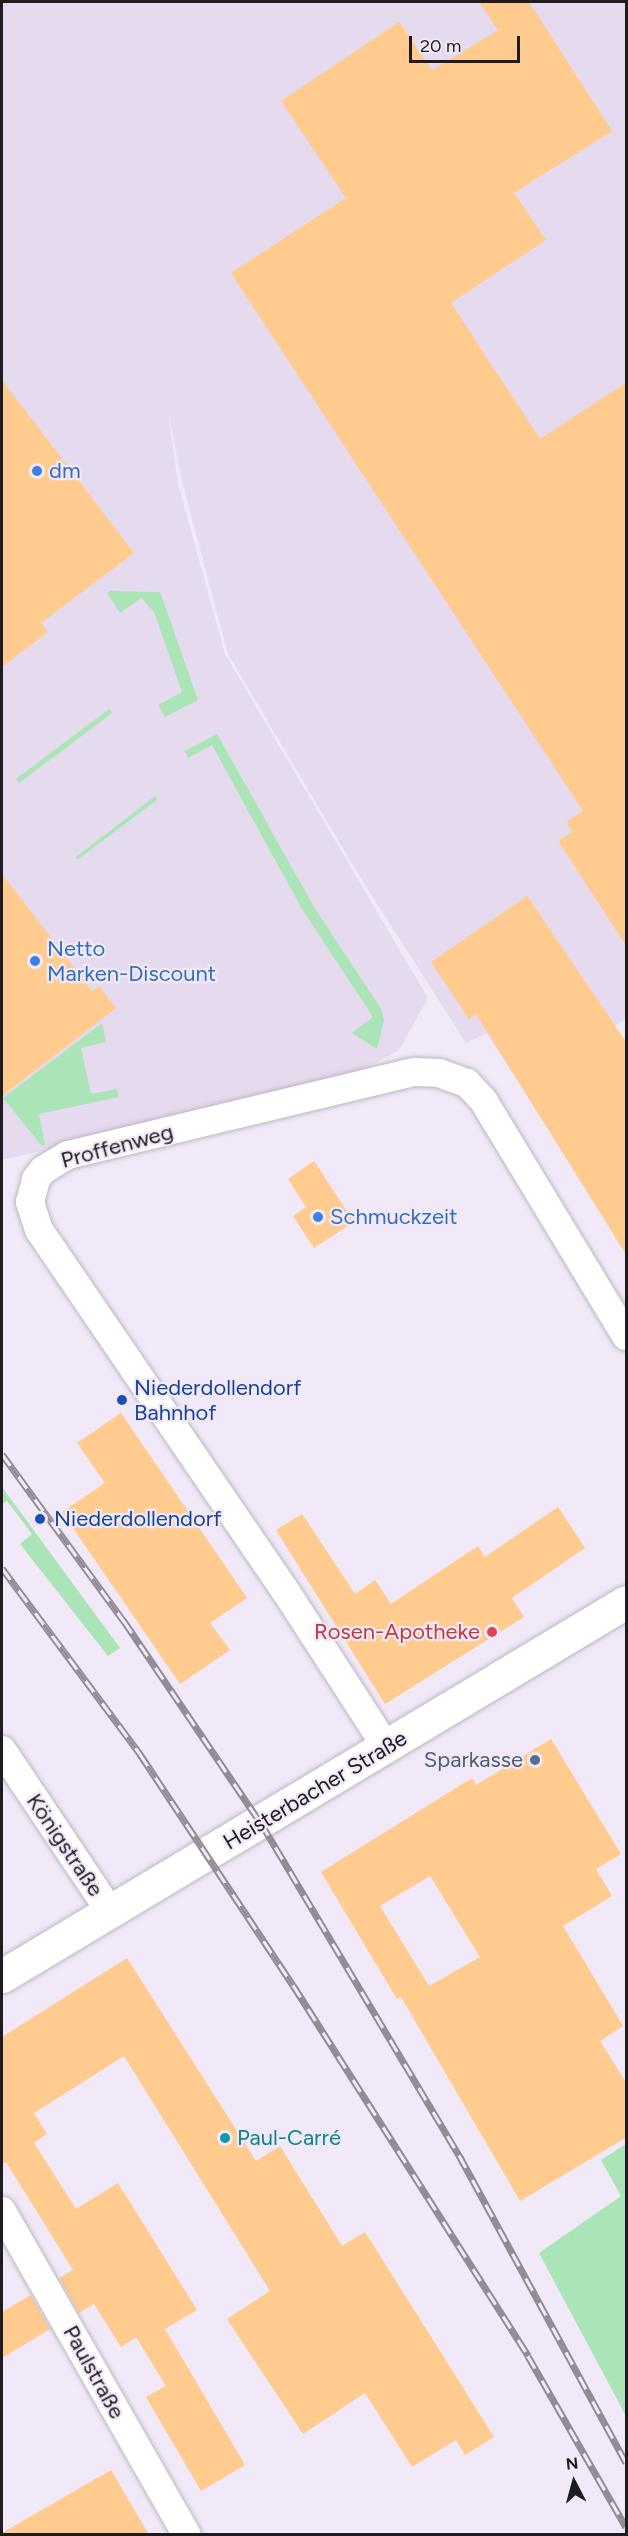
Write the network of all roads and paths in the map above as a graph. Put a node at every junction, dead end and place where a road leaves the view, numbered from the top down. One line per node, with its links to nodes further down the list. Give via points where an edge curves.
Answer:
1 (627, 1336): 3 (street, Proffenweg, via 483,1100 467,1083 439,1073 414,1072 68,1155 43,1170 30,1202 39,1230 286,1592)
2 (627, 1602): 3 (street, Heisterbacher Straße)
3 (387, 1748): 5 (street, Heisterbacher Straße)
4 (2, 1750): 5 (street, Königstraße)
5 (109, 1910): 6 (street, Heisterbacher Straße)
6 (2, 1976)
7 (2, 2211): 8 (street, Paulstraße)
8 (186, 2535)

